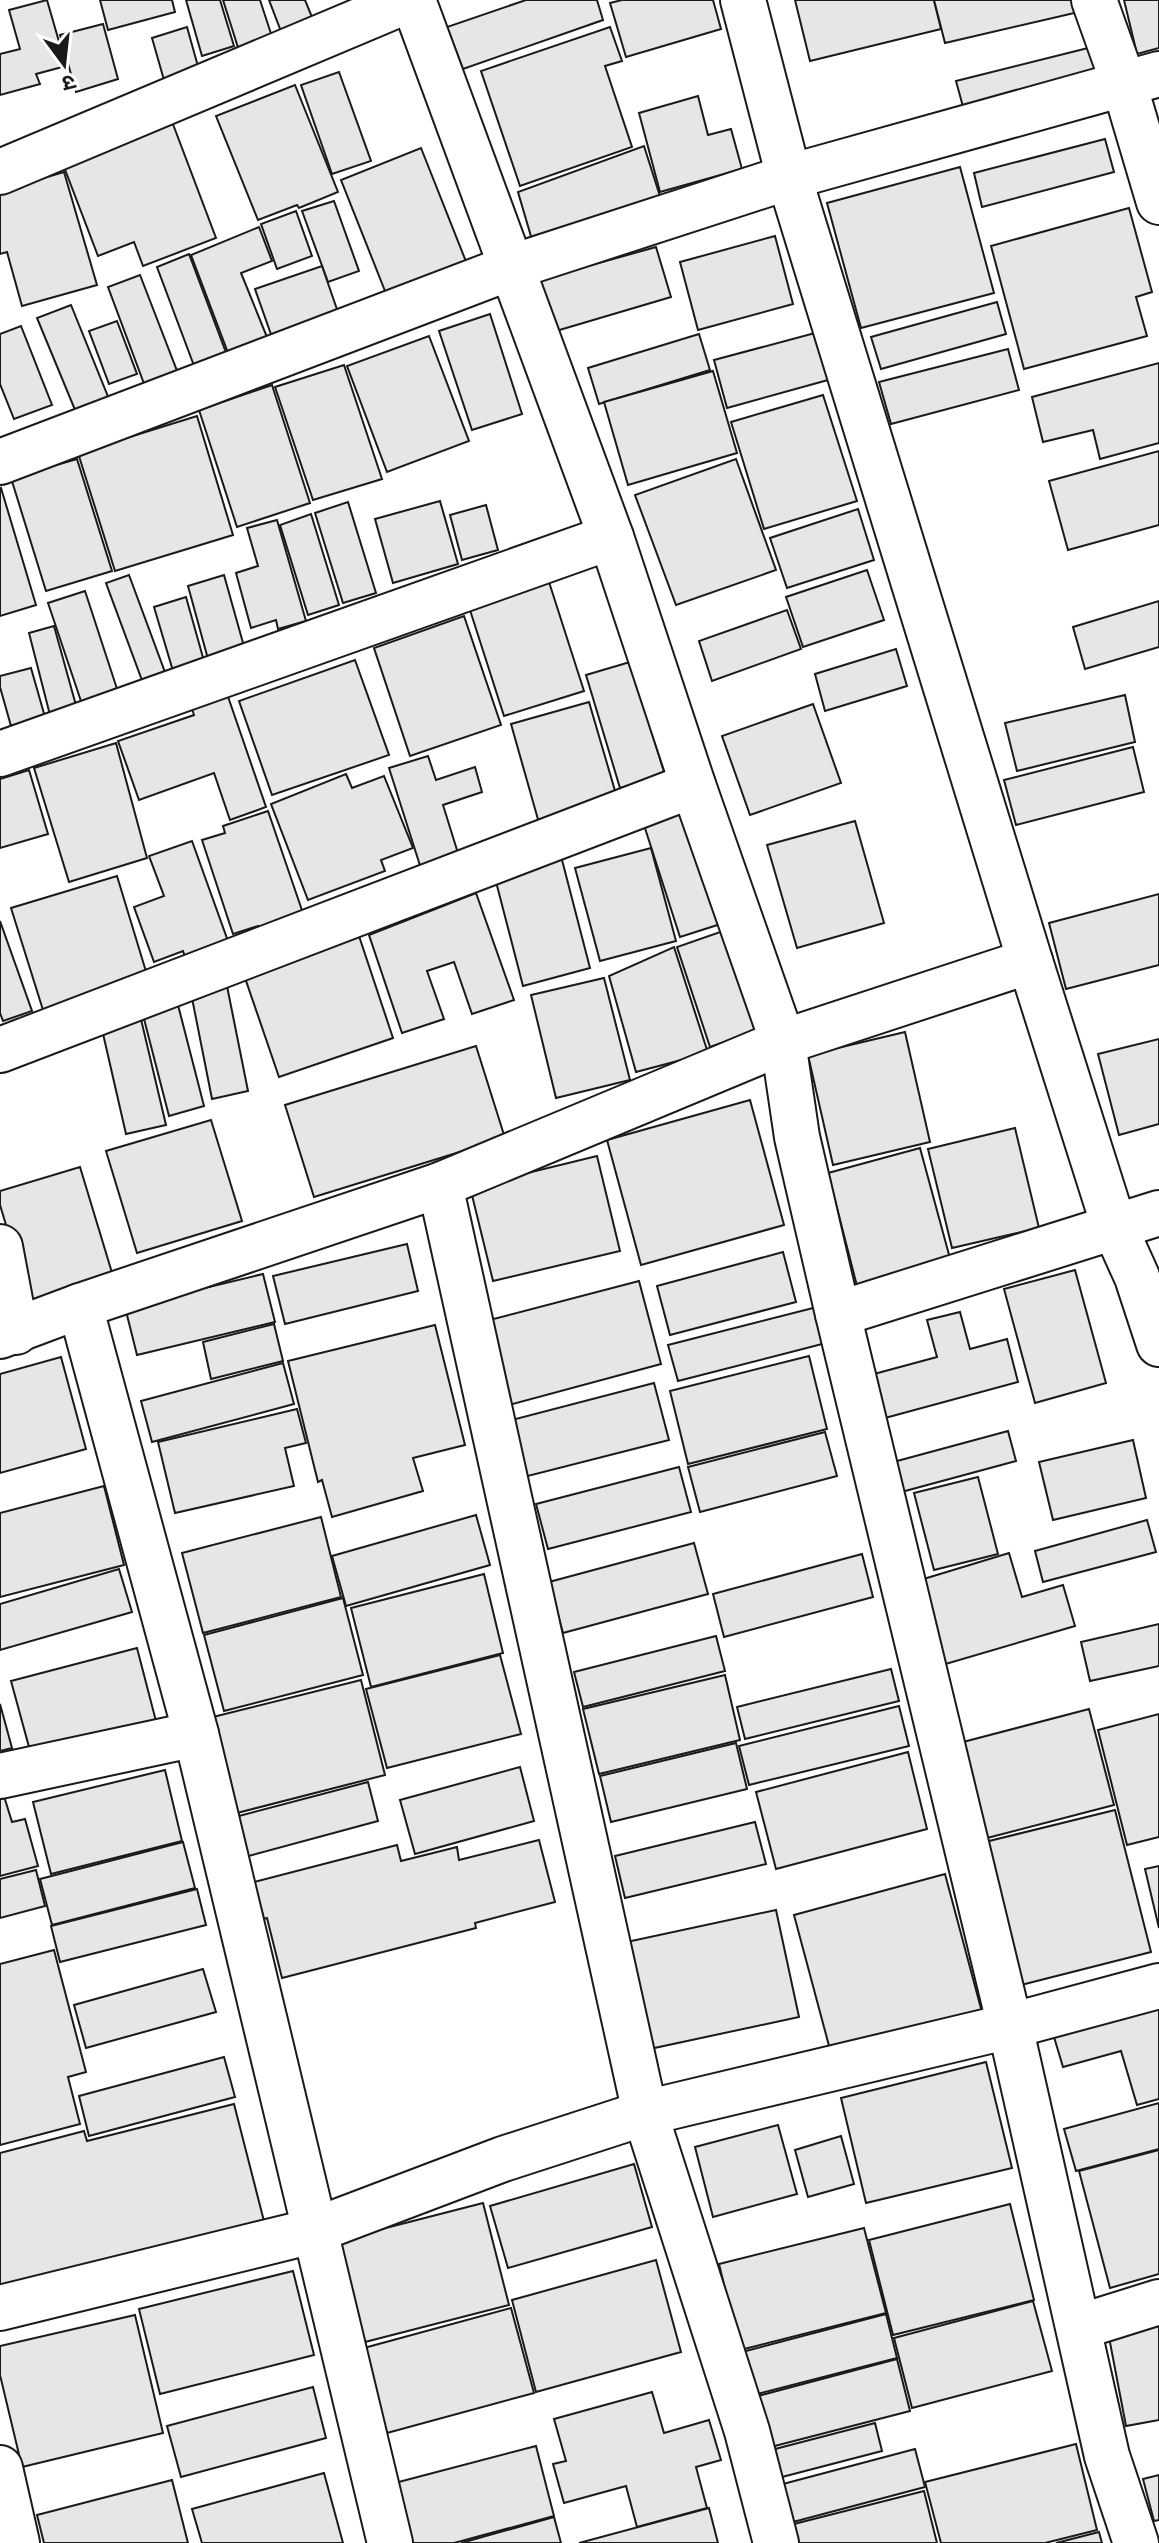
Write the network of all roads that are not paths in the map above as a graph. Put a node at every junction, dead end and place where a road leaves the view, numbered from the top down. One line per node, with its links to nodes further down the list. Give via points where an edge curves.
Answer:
1 (411, 0): 5 (street); 8 (street)
2 (743, 0): 6 (street)
3 (1094, 0): 4 (street)
4 (1142, 79): 6 (street); 7 (street)
5 (0, 172)
6 (789, 177): 8 (street); 13 (street)
7 (1159, 202)
8 (512, 267): 9 (street); 10 (street)
9 (0, 462)
10 (611, 537): 11 (street); 12 (street)
11 (0, 754)
12 (693, 785): 14 (street); 15 (street)
13 (1030, 961): 14 (street); 18 (street)
14 (783, 1042): 16 (street); 21 (street, via 797,1137)
15 (0, 1050)
16 (440, 1185): 20 (street); 28 (street)
17 (1159, 1213): 18 (street)
18 (1114, 1226): 21 (street); 23 (street)
19 (0, 1247): 22 (street)
20 (80, 1306): 22 (street); 24 (street)
21 (838, 1314): 27 (street)
22 (8, 1334)
23 (1159, 1344)
24 (196, 1734): 25 (street); 29 (street)
25 (0, 1776)
26 (1159, 1986): 27 (street)
27 (1010, 2026): 28 (street); 32 (street)
28 (645, 2113): 29 (street, via 503,2159); 36 (street, via 747,2431)
29 (313, 2231): 31 (street); 35 (street)
30 (1159, 2302): 32 (street)
31 (0, 2308)
32 (1079, 2327): 37 (street, via 1107,2456)
33 (0, 2468): 34 (street)
34 (17, 2543)
35 (390, 2543)
36 (776, 2543)
37 (1136, 2543)

